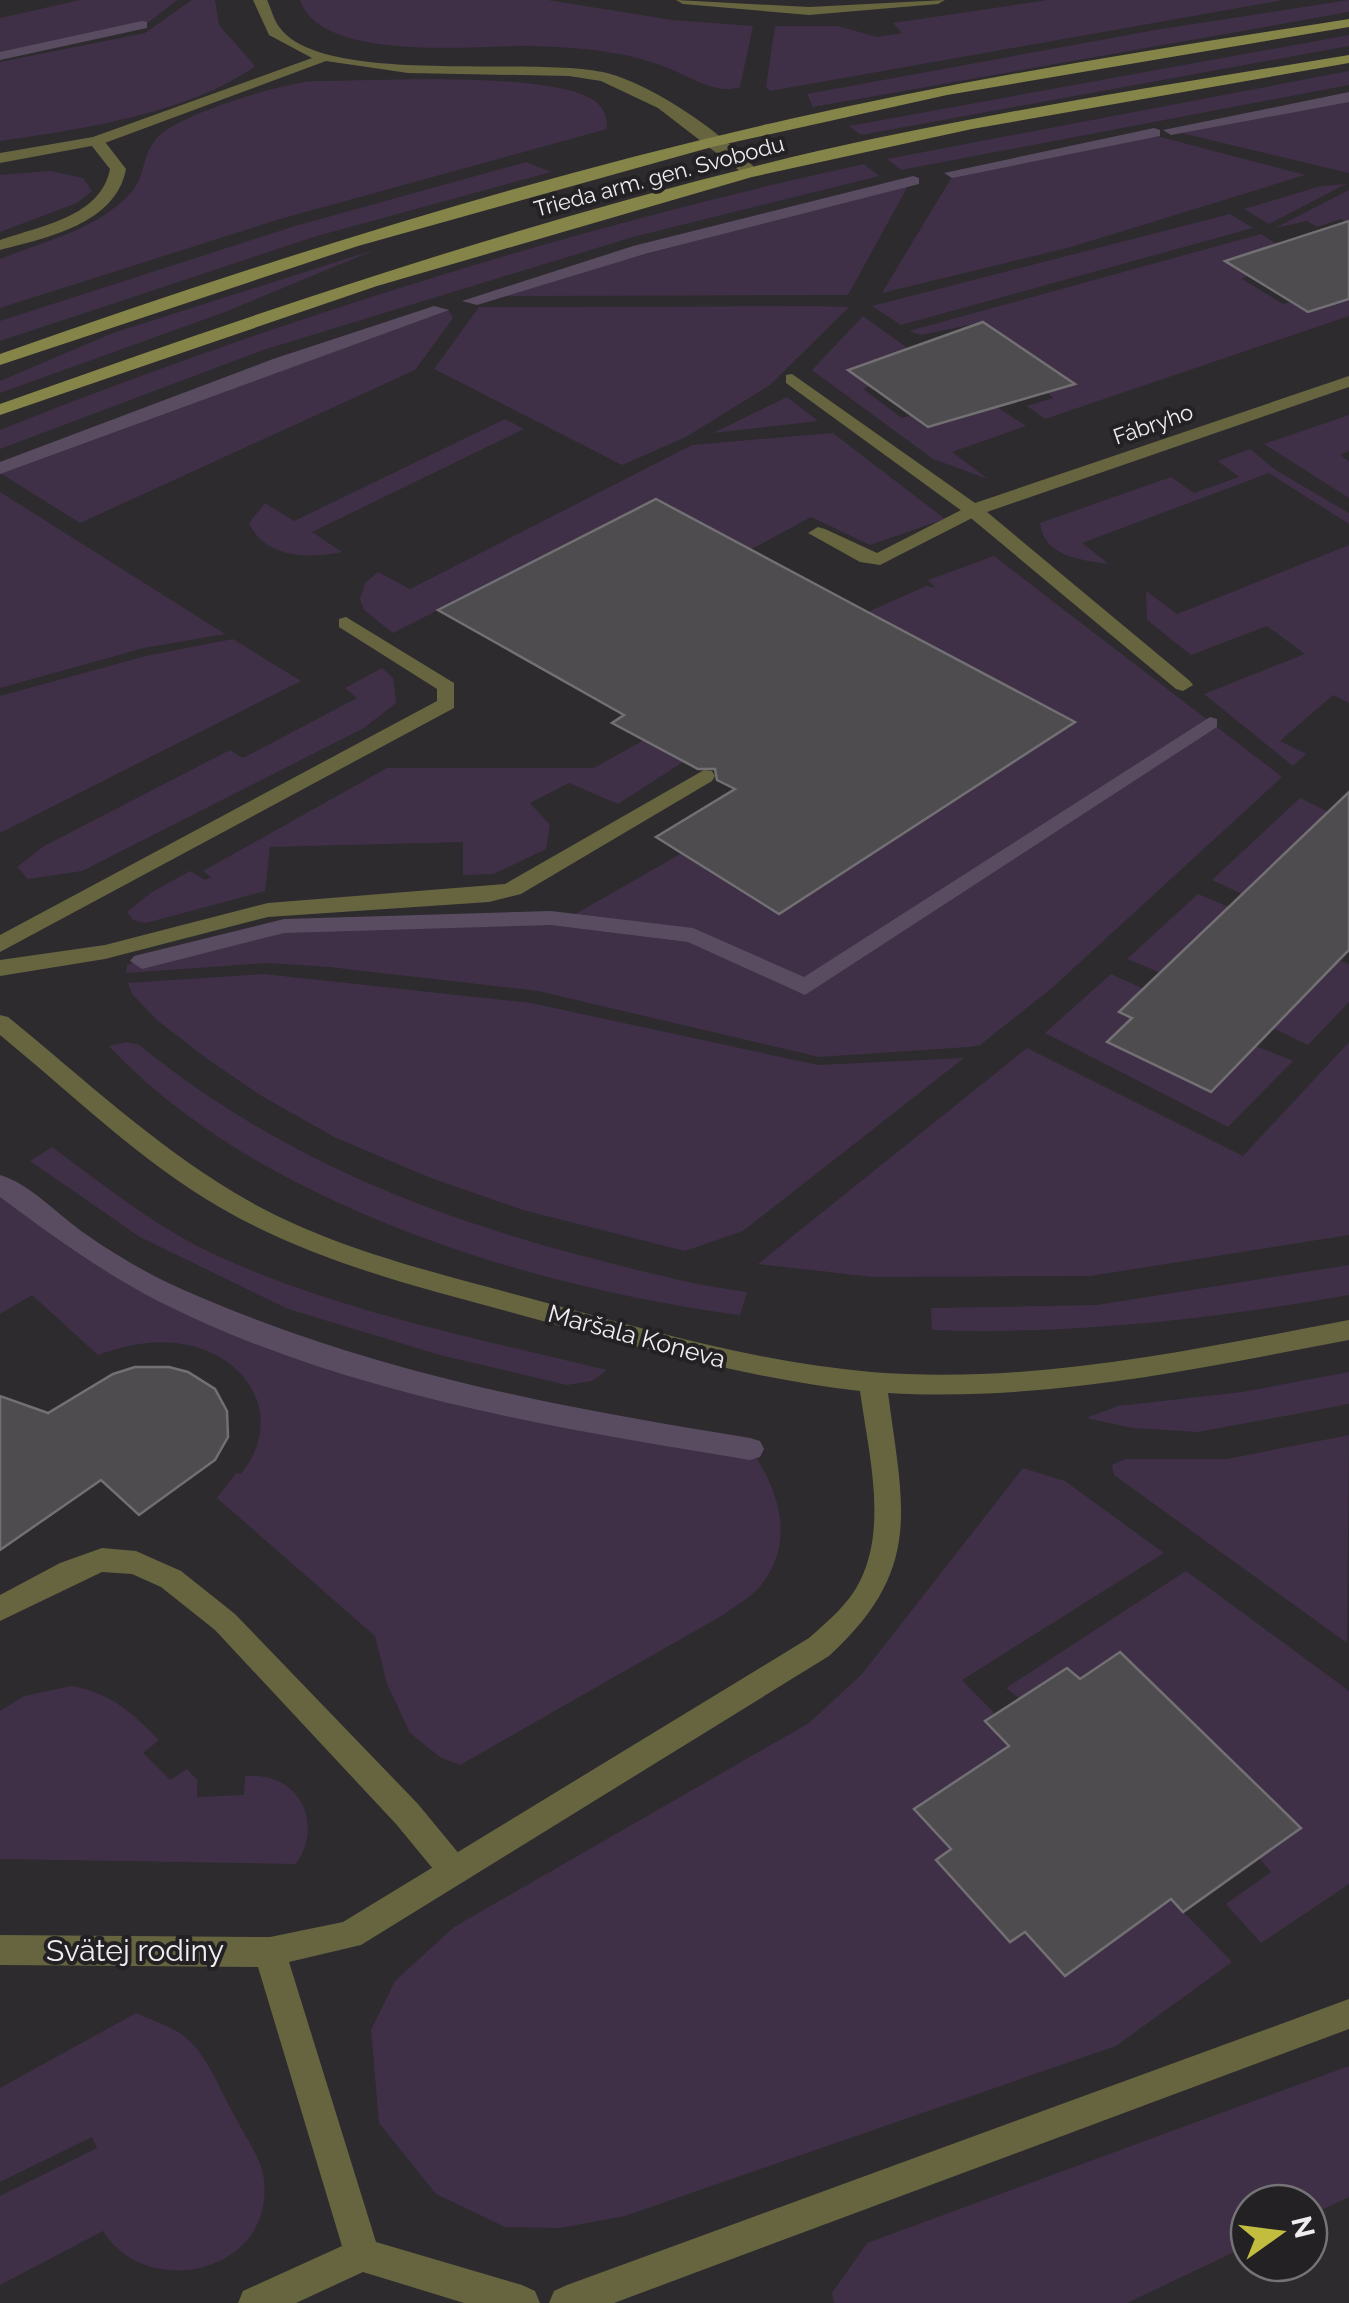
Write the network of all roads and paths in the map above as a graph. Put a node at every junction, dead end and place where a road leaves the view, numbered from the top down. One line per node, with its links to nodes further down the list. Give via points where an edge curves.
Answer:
1 (260, 0): 6 (street, via 273,30)
2 (682, 0): 3 (street, via 809,11)
3 (938, 0)
4 (1349, 23): 8 (street, Trieda arm. gen. Svobodu)
5 (1349, 59): 10 (street, Trieda arm. gen. Svobodu)
6 (320, 60): 7 (street); 8 (street, via 360,67 589,73 645,95)
7 (96, 141): 9 (street); 11 (street, via 118,169 111,196)
8 (713, 142): 10 (street); 12 (street, Trieda arm. gen. Svobodu, via 332,248)
9 (0, 158)
10 (751, 172): 15 (street, Trieda arm. gen. Svobodu, via 388,276)
11 (0, 245)
12 (0, 360)
13 (792, 379): 16 (street)
14 (1349, 382): 16 (street, Fábryho)
15 (0, 410)
16 (972, 510): 17 (street, Fábryho, via 880,558); 19 (street)
17 (818, 533)
18 (346, 623): 21 (street, via 447,687 448,704)
19 (1183, 686)
20 (704, 776): 22 (street, via 514,888 489,895 268,910 104,952)
21 (0, 945)
22 (0, 968)
23 (0, 1023): 25 (street, Maršala Koneva, via 206,1187 260,1218 378,1266 723,1360)
24 (1349, 1330): 25 (street, Maršala Koneva, via 1129,1371)
25 (872, 1383): 27 (street, Svätej rodiny, via 889,1532 880,1572 860,1608 820,1647)
26 (0, 1609): 27 (street, via 102,1560 136,1563 171,1579 225,1622)
27 (454, 1871): 29 (street, Svätej rodiny, via 350,1935)
28 (0, 1950): 29 (street, Svätej rodiny)
29 (270, 1952): 31 (street)
30 (1349, 2014): 34 (street)
31 (362, 2255): 32 (street); 33 (street)
32 (256, 2303)
33 (522, 2303)
34 (567, 2303)

